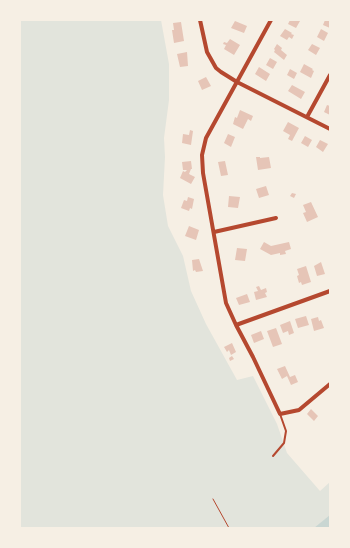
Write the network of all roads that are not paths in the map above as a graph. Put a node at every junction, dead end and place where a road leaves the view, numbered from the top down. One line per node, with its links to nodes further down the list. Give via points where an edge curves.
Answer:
1 (200, 20): 4 (street, via 207,52 216,68)
2 (271, 20): 4 (street)
3 (330, 75): 5 (street)
4 (237, 82): 5 (street); 8 (street, via 206,138 202,155 202,173)
5 (307, 117): 6 (street)
6 (330, 129)
7 (276, 218): 8 (street)
8 (214, 232): 10 (street, via 226,303)
9 (330, 291): 10 (street)
10 (236, 325): 12 (street)
11 (330, 384): 12 (street, via 299,410)
12 (280, 414): 13 (lane, via 286,431 284,443)
13 (273, 456)

